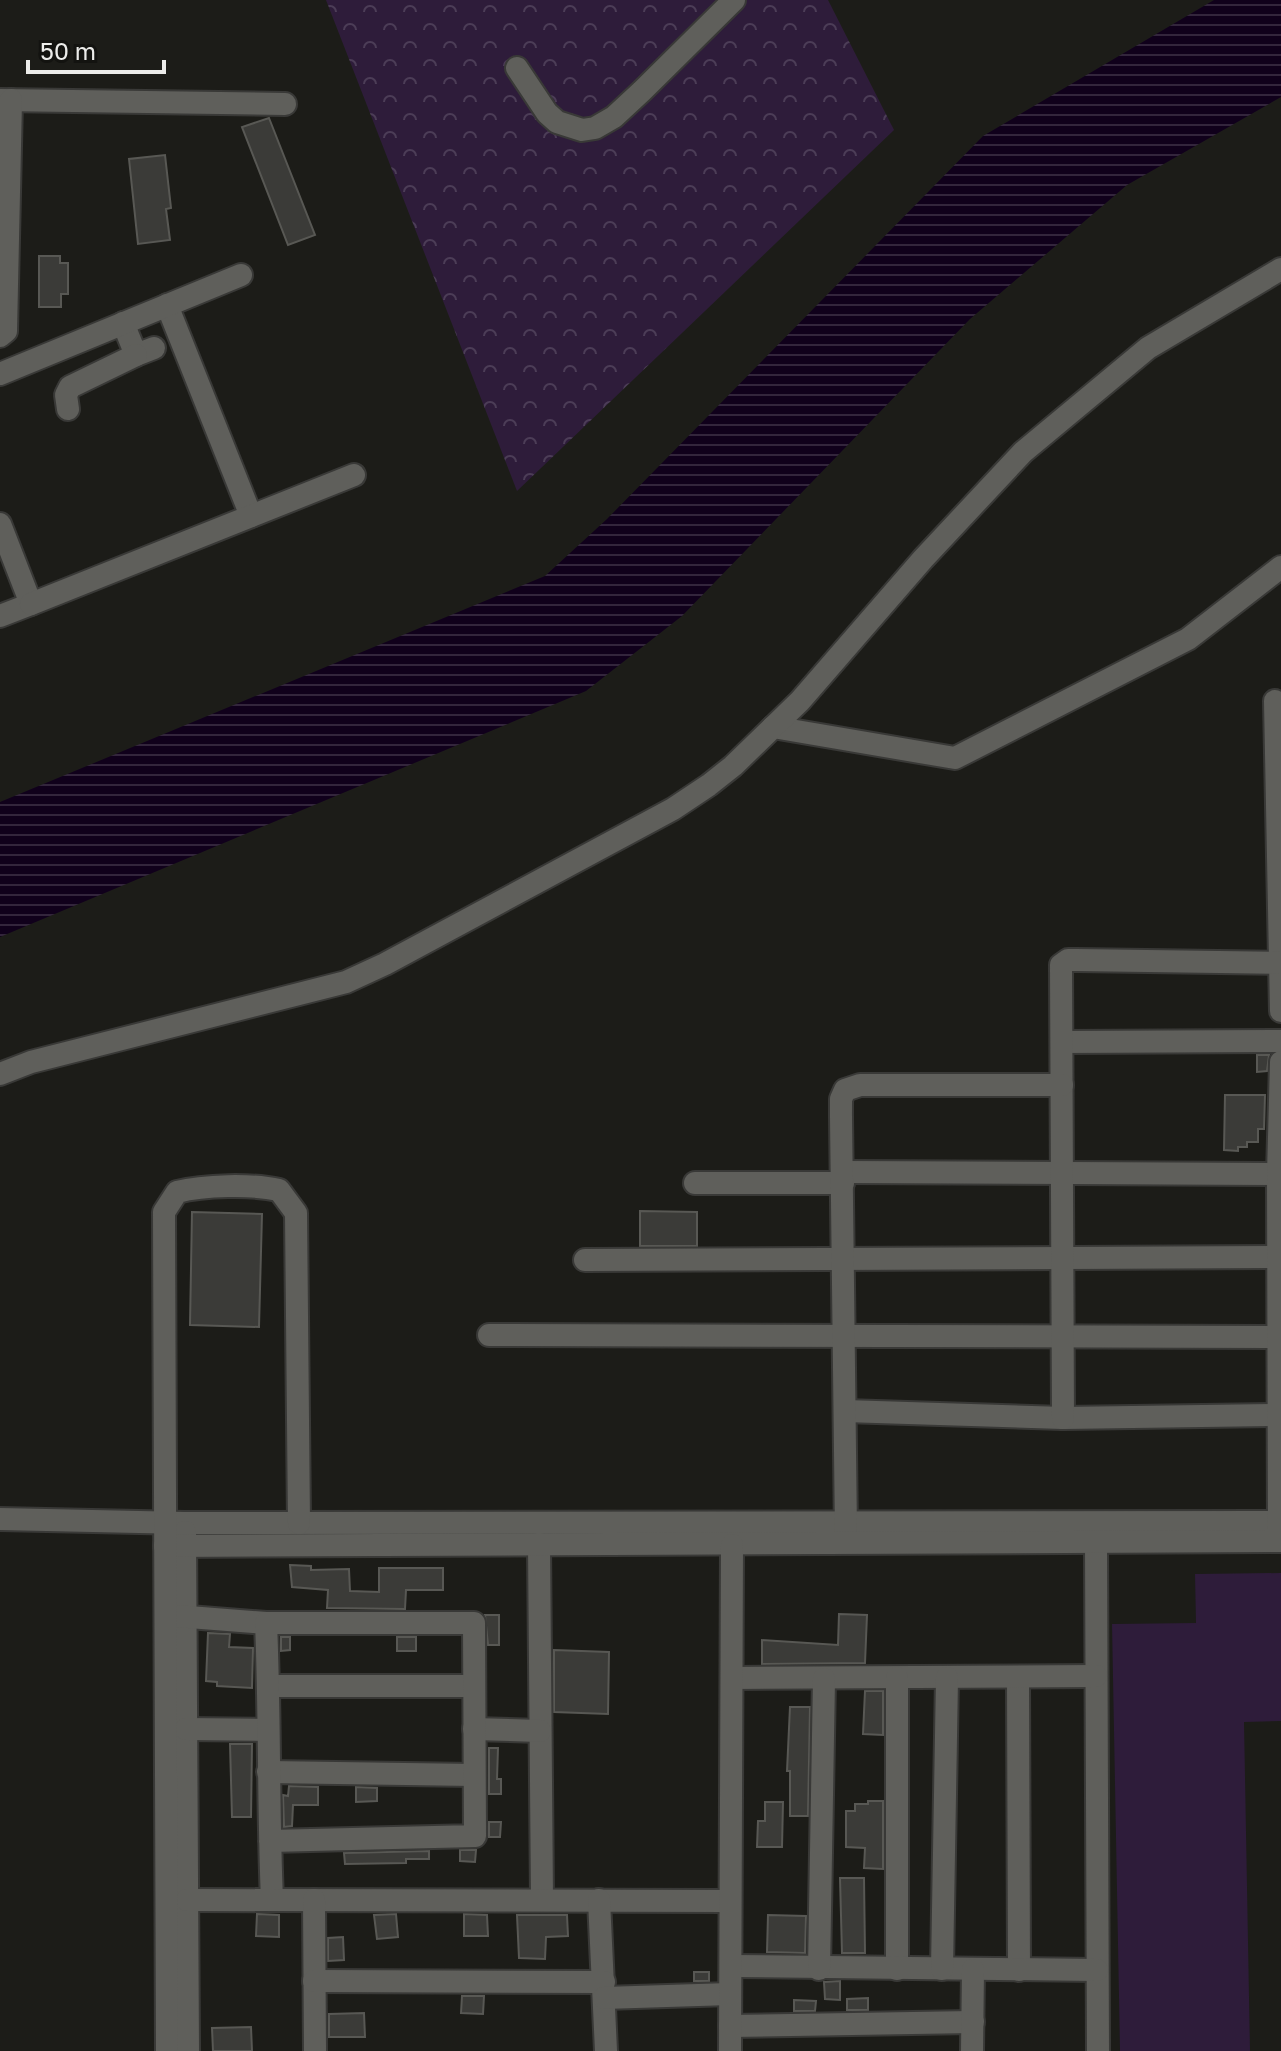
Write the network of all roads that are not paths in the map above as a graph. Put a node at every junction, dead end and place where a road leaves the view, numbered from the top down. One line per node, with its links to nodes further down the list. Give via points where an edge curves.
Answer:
1 (734, 0): 2 (street, via 614,117 595,128 582,130 557,122)
2 (517, 68)
3 (6, 100): 4 (street); 5 (street)
4 (285, 104)
5 (6, 145): 6 (street)
6 (5, 228): 11 (street)
7 (1281, 269): 22 (street, via 1148,348 1023,452)
8 (241, 275): 9 (street)
9 (167, 305): 10 (street); 16 (street)
10 (123, 323): 12 (street); 14 (street, via 145,352 70,387)
11 (8, 336): 12 (street); 13 (street)
12 (40, 356): 13 (street)
13 (8, 371)
14 (68, 409)
15 (354, 475): 16 (street)
16 (251, 516): 19 (street)
17 (0, 524): 19 (street)
18 (1281, 567): 22 (street, via 1188,639 955,758)
19 (31, 604): 20 (street)
20 (0, 616)
21 (1275, 701): 23 (street)
22 (773, 727): 31 (street, via 733,766 673,809 346,982)
23 (1278, 727): 24 (street)
24 (1279, 818): 25 (street)
25 (1280, 892): 26 (street)
26 (1280, 963): 27 (street); 29 (street, via 1068,960 1060,972)
27 (1281, 1011)
28 (1281, 1041): 29 (street)
29 (1062, 1042): 32 (street)
30 (1281, 1062): 34 (street)
31 (0, 1074)
32 (1062, 1085): 33 (street); 35 (street, via 850,1087 841,1099)
33 (1062, 1173): 34 (street); 35 (street); 38 (street)
34 (1278, 1174): 37 (street)
35 (844, 1177): 36 (street); 39 (street)
36 (695, 1183)
37 (1279, 1257): 38 (street); 44 (street)
38 (1063, 1258): 39 (street); 43 (street)
39 (844, 1259): 40 (street); 42 (street)
40 (585, 1260)
41 (489, 1335): 42 (street)
42 (845, 1336): 43 (street); 45 (street)
43 (1063, 1336): 44 (street); 47 (street)
44 (1278, 1337): 46 (street)
45 (845, 1411): 47 (street); 52 (street)
46 (1279, 1415): 47 (street); 51 (street)
47 (1063, 1418)
48 (0, 1519): 49 (street)
49 (175, 1523): 50 (street); 50 (street, via 164,1212 177,1192 189,1189 265,1187 279,1190 296,1213); 56 (street)
50 (299, 1523): 52 (street)
51 (1280, 1532): 52 (street); 53 (street)
52 (846, 1533): 53 (street); 55 (street)
53 (1096, 1543): 59 (street)
54 (539, 1544): 55 (street); 56 (street); 70 (street)
55 (732, 1545): 61 (street)
56 (175, 1546): 57 (street)
57 (177, 1616): 58 (street); 67 (street); 92 (street)
58 (266, 1623): 65 (street); 66 (street, via 474,1623)
59 (1096, 1676): 60 (street); 86 (street)
60 (1018, 1677): 63 (street); 85 (street)
61 (732, 1678): 64 (street); 79 (street)
62 (897, 1678): 63 (street); 64 (street); 82 (street)
63 (947, 1678): 83 (street)
64 (824, 1679): 81 (street)
65 (269, 1686): 66 (street); 69 (street)
66 (473, 1686): 68 (street)
67 (186, 1729): 69 (street); 74 (street)
68 (474, 1729): 70 (street); 72 (street)
69 (268, 1730): 71 (street)
70 (540, 1731): 77 (street)
71 (268, 1772): 72 (street); 73 (street)
72 (474, 1775): 73 (street, via 475,1836)
73 (270, 1841): 75 (street)
74 (187, 1900): 75 (street); 93 (street)
75 (272, 1900): 76 (street)
76 (314, 1900): 77 (street); 87 (street)
77 (542, 1900): 78 (street)
78 (599, 1900): 79 (street); 88 (street)
79 (730, 1901): 80 (street)
80 (731, 1966): 81 (street); 89 (street)
81 (819, 1969): 82 (street)
82 (897, 1969): 83 (street)
83 (942, 1969): 84 (street)
84 (973, 1970): 85 (street); 90 (street)
85 (1019, 1970): 86 (street)
86 (1097, 1970): 98 (street)
87 (314, 1981): 88 (street); 94 (street)
88 (604, 1990): 89 (street); 95 (street)
89 (730, 1994): 91 (street)
90 (973, 2022): 91 (street); 97 (street)
91 (730, 2026): 96 (street)
92 (167, 2051)
93 (188, 2051)
94 (315, 2051)
95 (606, 2051)
96 (730, 2051)
97 (972, 2051)
98 (1098, 2051)

